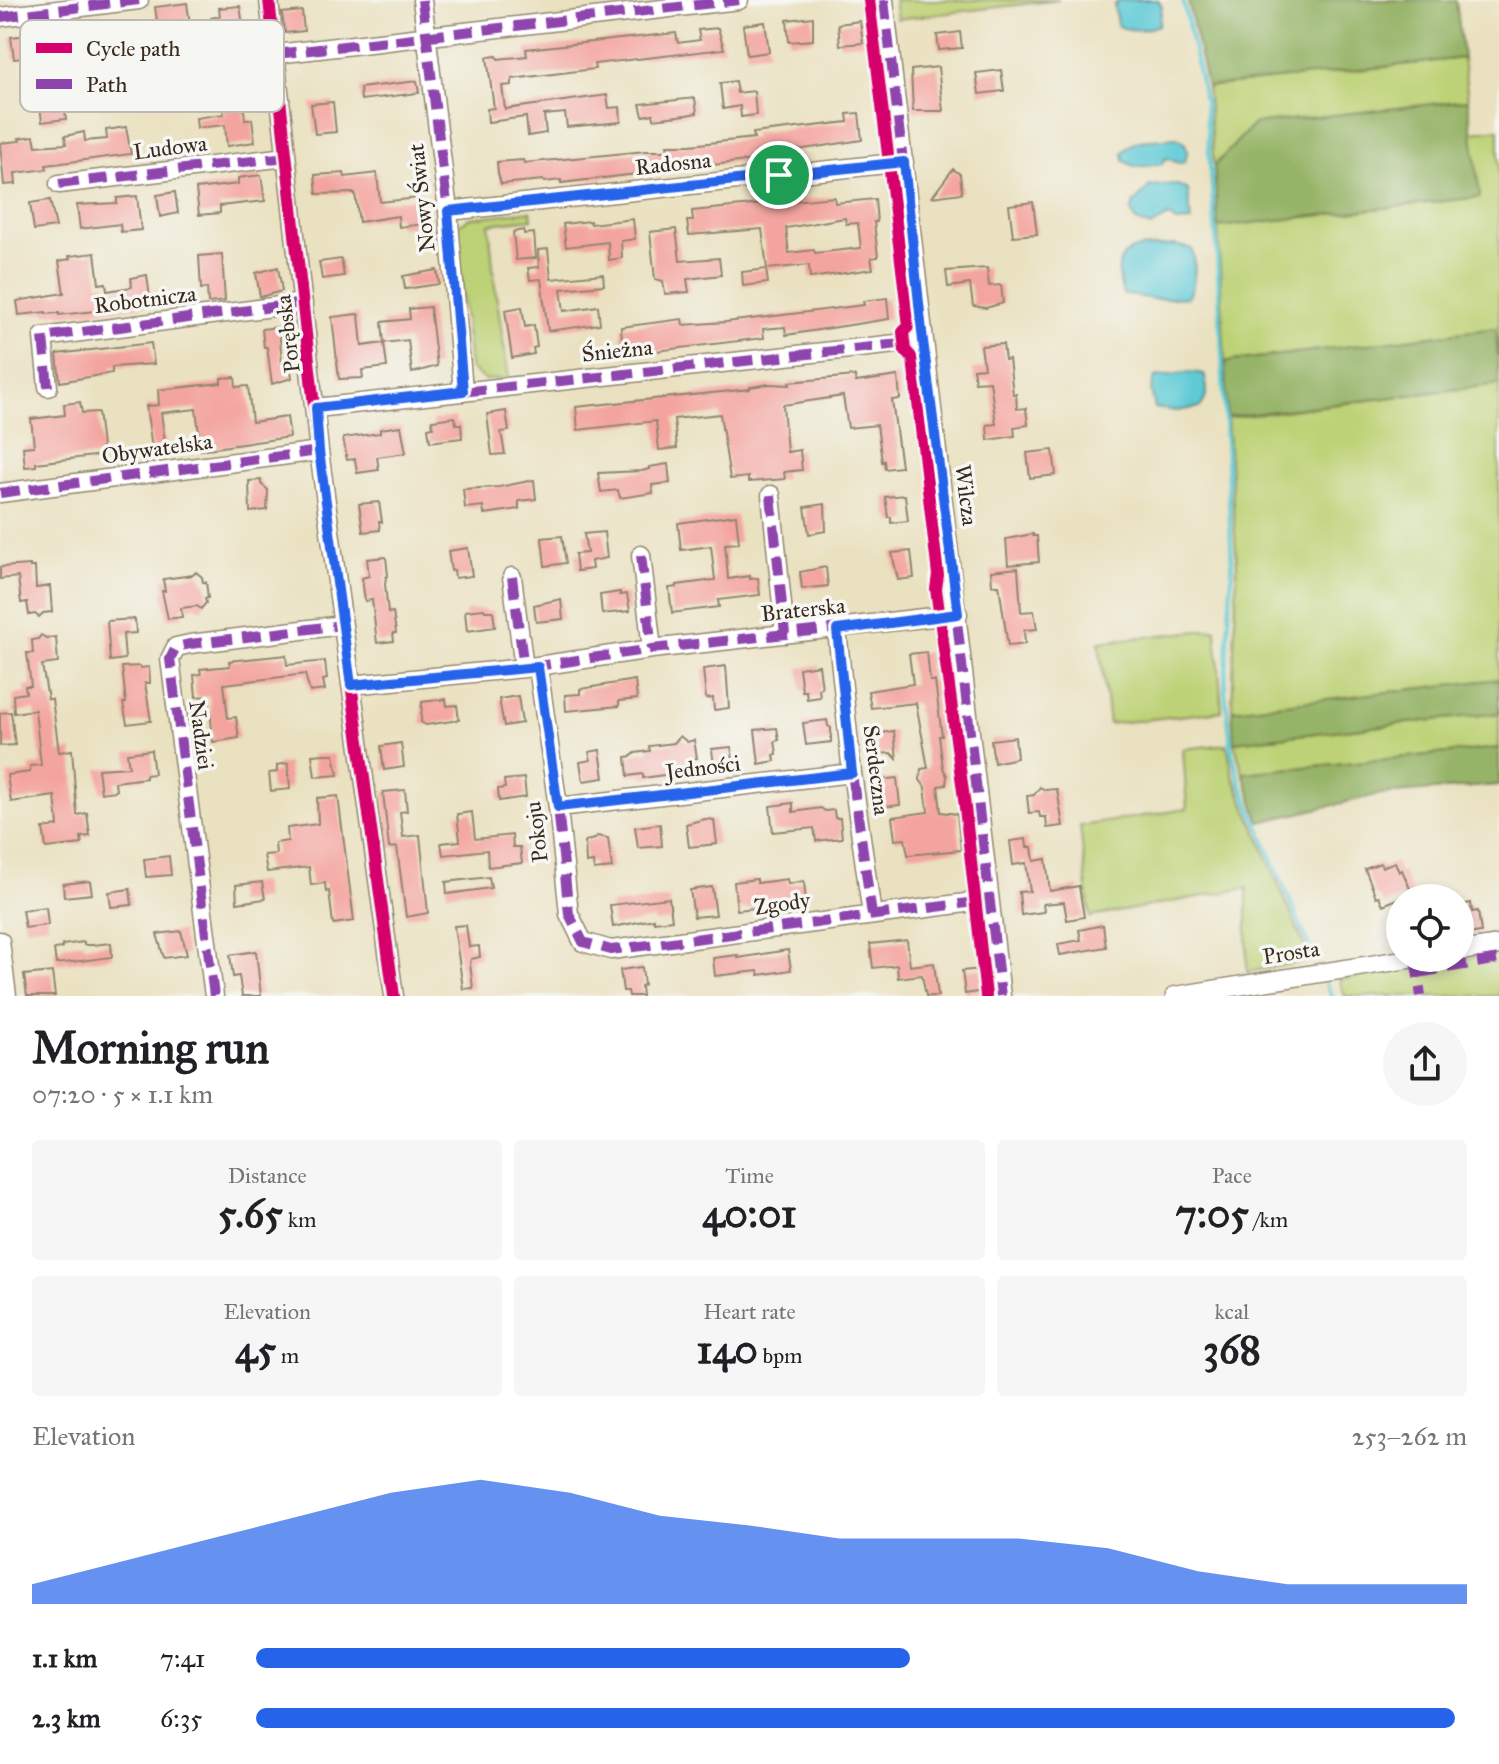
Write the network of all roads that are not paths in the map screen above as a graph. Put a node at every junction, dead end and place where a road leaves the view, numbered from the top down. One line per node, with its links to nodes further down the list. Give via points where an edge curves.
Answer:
1 (139, 0): 6 (street)
2 (269, 0): 7 (street, Porębska)
3 (422, 0): 8 (street, Nowy Świat)
4 (739, 0): 8 (street)
5 (884, 0): 12 (street, Wilcza)
6 (0, 17)
7 (272, 20)
8 (426, 35): 9 (street); 14 (street, Nowy Świat)
9 (284, 53)
10 (282, 112): 11 (street, Porębska)
11 (286, 157): 13 (street, Ludowa); 15 (street, Porębska)
12 (904, 162): 14 (street, Radosna); 16 (street, Wilcza)
13 (59, 184)
14 (448, 211): 18 (street, Nowy Świat)
15 (303, 303): 17 (street, Robotnicza, via 43,337); 19 (street, Porębska)
16 (923, 341): 18 (street, Śnieżna); 25 (street, Wilcza)
17 (48, 387)
18 (463, 391): 19 (street, Śnieżna)
19 (316, 408): 20 (street, Porębska)
20 (319, 451): 21 (street, Obywatelska); 26 (street, Porębska)
21 (0, 493)
22 (771, 495): 28 (street)
23 (641, 555): 29 (street)
24 (512, 577): 30 (street, Pokoju)
25 (958, 614): 27 (street, Braterska); 34 (street, Wilcza)
26 (342, 625): 31 (street, Porębska); 42 (street, Nadziei, via 190,644 176,647 170,659)
27 (837, 630): 28 (street, Braterska); 32 (street, Serdeczna)
28 (785, 634): 29 (street, Braterska)
29 (652, 649): 30 (street, Braterska)
30 (531, 668): 31 (street, Braterska); 33 (street, Pokoju)
31 (351, 685): 43 (street, Porębska)
32 (852, 773): 33 (street, Jedności); 35 (street, Serdeczna)
33 (558, 807): 37 (street, Pokoju, via 569,914)
34 (988, 900): 35 (street, Zgody); 44 (street, Wilcza)
35 (872, 915): 37 (street, Zgody, via 611,950)
36 (0, 941): 41 (street)
37 (583, 942)
38 (1499, 945): 39 (street)
39 (1474, 949)
40 (1386, 963): 45 (street, Prosta)
41 (7, 996)
42 (214, 996)
43 (394, 996)
44 (1001, 996)
45 (1175, 996)

